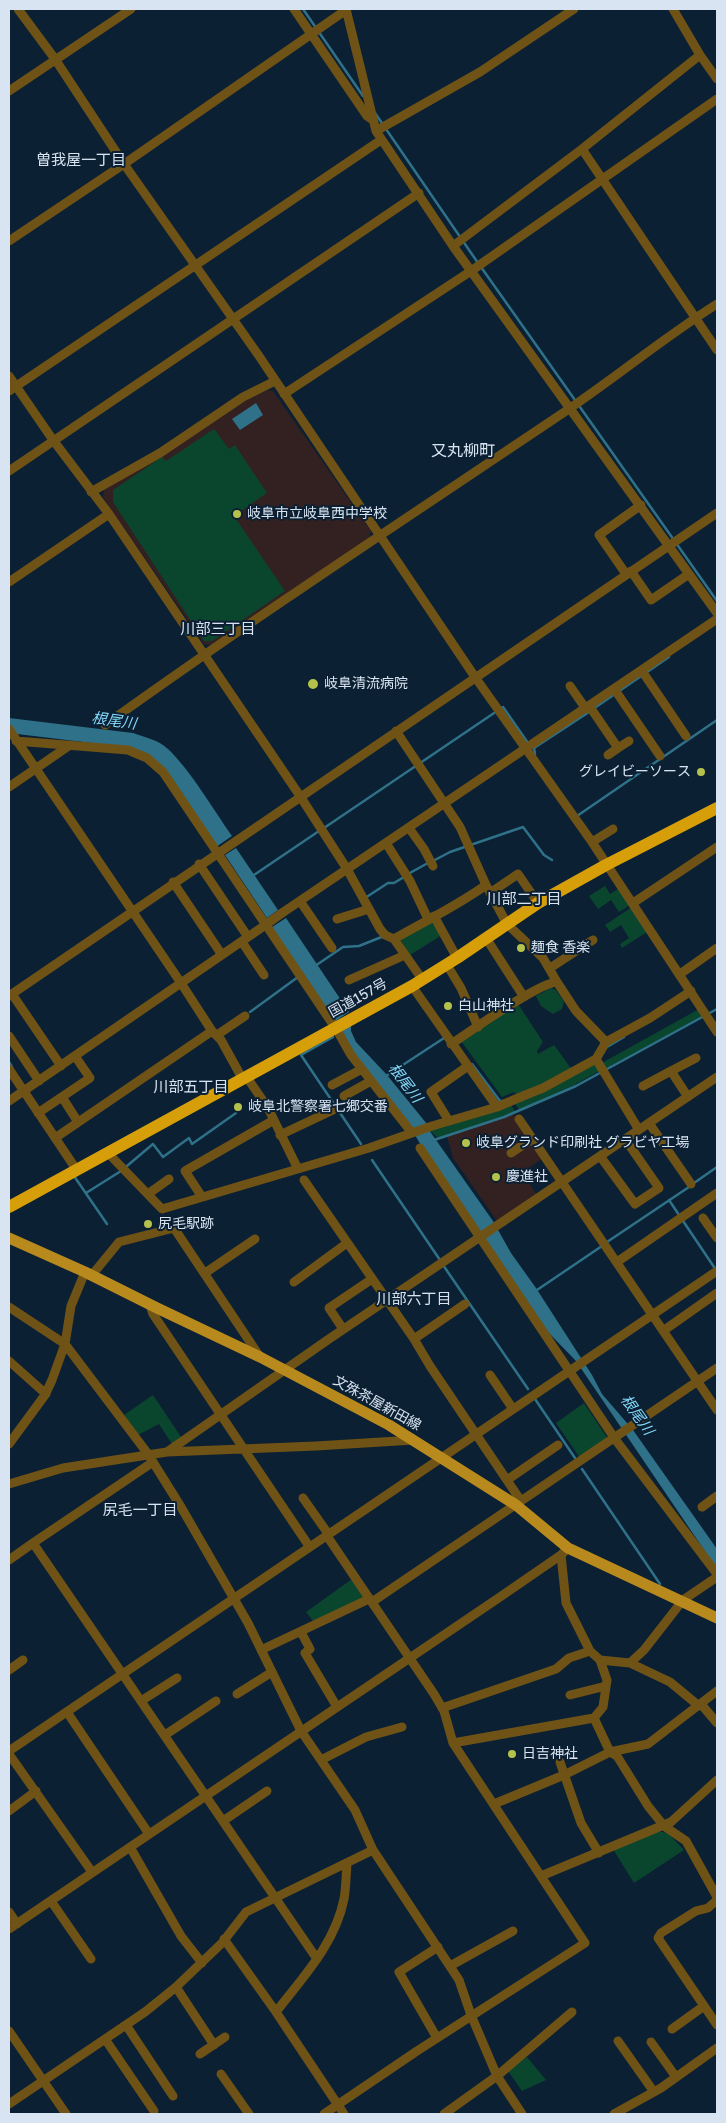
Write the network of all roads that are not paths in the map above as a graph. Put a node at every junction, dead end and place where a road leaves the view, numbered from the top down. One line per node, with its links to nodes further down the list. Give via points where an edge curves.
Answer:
1 (18, 9): 9 (street)
2 (131, 9): 9 (street)
3 (294, 9): 7 (street)
4 (346, 9): 7 (street); 13 (street)
5 (574, 9): 14 (street, via 480,72)
6 (673, 9): 8 (street)
7 (311, 35): 13 (street); 17 (street)
8 (700, 55): 10 (street); 16 (street)
9 (55, 59): 11 (street); 17 (street)
10 (717, 80)
11 (9, 91)
12 (717, 99): 18 (street)
13 (373, 120): 14 (street)
14 (376, 131): 15 (street)
15 (381, 140): 19 (street); 22 (street)
16 (582, 149): 18 (street); 21 (street)
17 (124, 164): 20 (street); 22 (street)
18 (601, 179): 23 (street); 26 (street)
19 (419, 193): 21 (street); 25 (street)
20 (9, 241)
21 (453, 246): 23 (street)
22 (196, 265): 25 (street); 30 (street)
23 (471, 272): 31 (street); 32 (street)
24 (717, 304): 26 (street)
25 (233, 318): 29 (street); 33 (street)
26 (694, 318): 27 (street); 32 (street)
27 (717, 350)
28 (9, 376): 30 (street)
29 (275, 381): 31 (street); 35 (street, via 243,397 160,453)
30 (12, 388): 33 (street)
31 (284, 394): 39 (street)
32 (570, 409): 36 (street); 39 (street)
33 (53, 440): 34 (street); 35 (street)
34 (9, 471)
35 (91, 492): 38 (street)
36 (641, 505): 40 (street); 41 (street, via 599,535)
37 (717, 513): 40 (street)
38 (109, 514): 43 (street); 46 (street)
39 (381, 535): 46 (street); 48 (street)
40 (669, 546): 41 (street); 42 (street)
41 (628, 573): 42 (street, via 651,600); 48 (street)
42 (689, 574): 44 (street)
43 (9, 582)
44 (717, 613)
45 (717, 619): 47 (street)
46 (204, 655): 54 (street); 66 (street)
47 (642, 672): 50 (street); 53 (street)
48 (475, 677): 55 (street); 61 (street)
49 (570, 686): 51 (street)
50 (616, 690): 51 (street); 63 (street, via 646,742)
51 (588, 708): 60 (street); 61 (street)
52 (685, 717): 53 (street)
53 (677, 723): 57 (street)
54 (105, 725)
55 (396, 730): 66 (street); 67 (street)
56 (13, 736): 59 (street); 64 (street)
57 (686, 736)
58 (629, 741): 60 (street)
59 (70, 745): 64 (street); 74 (street, via 128,750 151,762 163,772)
60 (618, 748): 62 (street)
61 (525, 749): 67 (street); 71 (street)
62 (608, 755)
63 (660, 756)
64 (35, 769): 65 (street); 85 (street)
65 (9, 787)
66 (300, 796): 74 (street); 78 (street)
67 (446, 803): 69 (street); 80 (street)
68 (717, 808): 76 (highway, 国道157号)
69 (409, 828): 72 (street); 77 (street)
70 (613, 828): 71 (street)
71 (592, 842): 76 (street)
72 (386, 843): 78 (street); 86 (street)
73 (717, 847): 83 (street)
74 (218, 852): 75 (street); 109 (street, via 300,976)
75 (199, 864): 79 (street); 91 (street)
76 (606, 865): 82 (highway, 国道157号); 83 (street)
77 (433, 866)
78 (347, 869): 81 (street); 84 (street)
79 (173, 882): 85 (street); 96 (street)
80 (488, 889): 82 (street, via 518,874); 86 (street); 88 (street)
81 (300, 901): 91 (street, bridge); 93 (street)
82 (538, 903): 88 (highway, 国道157号)
83 (633, 903): 100 (street)
84 (369, 908): 87 (street); 90 (street, via 380,929)
85 (131, 911): 103 (street); 106 (street)
86 (431, 917): 90 (street); 97 (street)
87 (337, 920)
88 (507, 924): 89 (highway, 国道157号); 98 (street, via 536,950)
89 (486, 938): 97 (highway, 国道157号); 107 (street)
90 (394, 939): 95 (street)
91 (245, 940): 96 (street); 99 (street)
92 (593, 940): 98 (street)
93 (332, 948)
94 (717, 948): 100 (street)
95 (405, 954): 101 (street); 104 (street)
96 (222, 955): 103 (street)
97 (452, 961): 104 (highway, 国道157号); 110 (street)
98 (550, 968): 102 (street)
99 (264, 974)
100 (680, 974): 105 (street)
101 (349, 980)
102 (557, 982): 107 (street); 114 (street, via 576,1011)
103 (182, 983): 112 (street); 116 (street)
104 (417, 983): 109 (highway, 国道157号); 115 (street)
105 (691, 991): 111 (street); 114 (street)
106 (10, 995): 119 (street)
107 (524, 997): 110 (street)
108 (245, 1016): 112 (street)
109 (341, 1024): 122 (street, via 346,1048); 124 (highway, 国道157号)
110 (478, 1027): 115 (street)
111 (717, 1032)
112 (215, 1033): 124 (street); 141 (street)
113 (9, 1036): 126 (street)
114 (606, 1042): 118 (street)
115 (451, 1044): 120 (street)
116 (75, 1056): 119 (street); 132 (street, via 90,1078)
117 (696, 1058): 123 (street)
118 (596, 1059): 135 (street, via 543,1088); 143 (street)
119 (61, 1066): 126 (street)
120 (468, 1066): 135 (street); 140 (street, via 431,1092)
121 (9, 1069): 130 (street)
122 (362, 1069): 127 (street); 128 (street)
123 (671, 1071): 129 (street); 133 (street)
124 (244, 1077): 139 (street); 150 (highway, 国道157号)
125 (717, 1077): 133 (street)
126 (39, 1081): 130 (street)
127 (371, 1081): 131 (street); 144 (street)
128 (332, 1085)
129 (643, 1086)
130 (23, 1091): 134 (street); 137 (street)
131 (344, 1096)
132 (62, 1097): 137 (street); 141 (street)
133 (688, 1097): 142 (street)
134 (9, 1101)
135 (497, 1107): 140 (street)
136 (332, 1110): 145 (street)
137 (38, 1113): 146 (street)
138 (519, 1118): 148 (street)
139 (274, 1120): 145 (street); 161 (street, via 185,1172)
140 (449, 1121): 144 (street)
141 (78, 1122): 146 (street)
142 (649, 1123): 143 (street); 158 (street)
143 (639, 1130): 147 (street)
144 (412, 1133): 153 (street)
145 (280, 1135): 153 (street)
146 (55, 1138): 154 (street)
147 (625, 1139): 152 (street); 152 (street, via 659,1188 635,1204)
148 (532, 1140): 151 (street); 157 (street)
149 (420, 1148): 164 (street)
150 (108, 1153): 154 (highway, 国道157号); 160 (street)
151 (511, 1153)
152 (600, 1156): 157 (street)
153 (298, 1169): 161 (street)
154 (73, 1171): 162 (highway, 国道157号)
155 (168, 1179): 160 (street)
156 (304, 1180): 168 (street)
157 (562, 1182): 164 (street); 169 (street)
158 (691, 1184)
159 (717, 1193): 169 (street)
160 (148, 1194): 161 (street, via 162,1209)
161 (202, 1197)
162 (9, 1207)
163 (704, 1218): 166 (street)
164 (480, 1237): 176 (street); 187 (street)
165 (9, 1238): 171 (main road, 文殊茶屋新田線)
166 (717, 1238)
167 (255, 1239): 172 (street)
168 (347, 1243): 173 (street); 174 (street)
169 (617, 1262): 180 (street)
170 (717, 1271): 180 (street)
171 (89, 1274): 172 (street, via 119,1242 174,1228); 178 (main road, 文殊茶屋新田線); 184 (street, via 71,1306)
172 (205, 1274): 185 (street)
173 (372, 1279): 176 (street); 181 (street, via 329,1308)
174 (294, 1282)
175 (717, 1293): 182 (street)
176 (386, 1300): 181 (street); 183 (street)
177 (465, 1304): 183 (street)
178 (150, 1305): 185 (main road, 文殊茶屋新田線); 195 (street)
179 (9, 1307): 184 (street)
180 (653, 1315): 182 (street); 187 (street)
181 (343, 1329): 189 (street)
182 (663, 1331): 191 (street)
183 (414, 1339): 196 (street)
184 (65, 1344): 192 (street); 203 (street)
185 (260, 1357): 189 (main road, 文殊茶屋新田線)
186 (9, 1361): 192 (street)
187 (573, 1368): 193 (street); 197 (street)
188 (717, 1368): 191 (street)
189 (284, 1370): 195 (street); 198 (main road, 文殊茶屋新田線)
190 (490, 1376): 193 (street)
191 (698, 1381): 194 (street); 197 (street)
192 (46, 1394): 199 (street)
193 (513, 1409): 196 (street)
194 (717, 1410)
195 (221, 1414): 201 (street); 202 (street)
196 (477, 1435): 204 (street); 205 (street)
197 (618, 1436): 209 (street); 216 (street)
198 (414, 1440): 201 (street); 204 (main road, 文殊茶屋新田線)
199 (9, 1444)
200 (558, 1445): 205 (street)
201 (242, 1448): 202 (street); 213 (street)
202 (167, 1452): 203 (street)
203 (151, 1458): 206 (street, via 64,1468); 212 (street); 217 (street)
204 (442, 1458): 209 (main road, 文殊茶屋新田線); 211 (street)
205 (507, 1480): 209 (street)
206 (9, 1484)
207 (717, 1496): 210 (street)
208 (303, 1498): 211 (street)
209 (518, 1503): 214 (main road, 文殊茶屋新田線); 219 (street)
210 (702, 1507)
211 (328, 1536): 213 (street); 219 (street)
212 (33, 1543): 215 (street); 230 (street)
213 (310, 1546): 217 (street)
214 (565, 1552): 218 (main road, 文殊茶屋新田線); 223 (street, via 566,1603); 224 (street)
215 (9, 1560)
216 (717, 1576): 218 (street)
217 (234, 1599): 222 (street); 230 (street)
218 (683, 1600): 220 (main road, 文殊茶屋新田線); 227 (street)
219 (371, 1601): 221 (street); 224 (street)
220 (717, 1618)
221 (302, 1632): 222 (street); 239 (street, via 310,1649 305,1653)
222 (261, 1650): 229 (street)
223 (590, 1651): 226 (street); 240 (street, via 569,1658 556,1669)
224 (409, 1658): 239 (street); 240 (street)
225 (23, 1660): 228 (street)
226 (600, 1660): 227 (street); 232 (street)
227 (630, 1663): 238 (street, via 670,1682)
228 (9, 1670)
229 (272, 1672): 234 (street); 245 (street)
230 (124, 1674): 236 (street); 241 (street)
231 (177, 1678): 236 (street)
232 (606, 1686): 235 (street); 242 (street, via 603,1707)
233 (717, 1690): 238 (street)
234 (237, 1694)
235 (570, 1695)
236 (141, 1701): 246 (street)
237 (216, 1701): 246 (street)
238 (700, 1705): 243 (street); 249 (street, via 648,1744)
239 (337, 1707): 245 (street)
240 (442, 1708): 247 (street)
241 (67, 1712): 248 (street); 261 (street)
242 (594, 1718): 247 (street); 249 (street)
243 (717, 1723)
244 (402, 1727): 250 (street, via 366,1737)
245 (301, 1731): 250 (street); 256 (street)
246 (165, 1735): 256 (street)
247 (452, 1743): 257 (street)
248 (9, 1752): 254 (street)
249 (610, 1752): 252 (street); 260 (street, via 617,1756)
250 (321, 1760): 263 (street, via 355,1810)
251 (560, 1762): 252 (street)
252 (564, 1775): 257 (street); 264 (street, via 582,1823)
253 (717, 1780): 260 (street)
254 (36, 1791): 258 (street); 266 (street)
255 (267, 1791): 259 (street)
256 (206, 1796): 259 (street); 261 (street)
257 (494, 1804): 267 (street)
258 (9, 1811)
259 (223, 1821): 268 (street)
260 (664, 1826): 264 (street); 269 (street, via 686,1841)
261 (149, 1834): 262 (street)
262 (130, 1847): 266 (street); 278 (street, via 181,1936)
263 (373, 1850): 265 (street); 275 (street)
264 (599, 1853): 267 (street)
265 (347, 1864): 268 (street); 277 (street, via 344,1899 334,1931)
266 (92, 1872): 270 (street)
267 (541, 1876): 284 (street, via 585,1943)
268 (274, 1898): 274 (street, via 246,1912); 277 (street)
269 (717, 1898): 281 (street, via 708,1908 696,1911 658,1938)
270 (51, 1900): 272 (street); 276 (street)
271 (9, 1912): 272 (street)
272 (13, 1927)
273 (513, 1931): 279 (street)
274 (224, 1939): 278 (street); 282 (street)
275 (438, 1948): 279 (street); 290 (street, via 399,1972)
276 (91, 1959)
277 (317, 1959): 282 (street)
278 (202, 1963): 280 (street)
279 (450, 1966): 284 (street, via 462,1988)
280 (176, 1987): 285 (street); 294 (street)
281 (704, 2006): 286 (street); 287 (street)
282 (276, 2012): 304 (street)
283 (572, 2012): 298 (street)
284 (471, 2016): 290 (street); 298 (street)
285 (126, 2025): 291 (street); 302 (street)
286 (717, 2025)
287 (672, 2029)
288 (9, 2031): 300 (street)
289 (225, 2037): 294 (street)
290 (437, 2038): 304 (street)
291 (105, 2039): 300 (street); 305 (street)
292 (618, 2041): 301 (street)
293 (651, 2042): 299 (street)
294 (214, 2045): 296 (street)
295 (717, 2048): 299 (street)
296 (200, 2054)
297 (221, 2074): 307 (street)
298 (498, 2076): 310 (street); 311 (street)
299 (676, 2077): 301 (street)
300 (43, 2082): 303 (street); 306 (street)
301 (654, 2092): 312 (street)
302 (173, 2096)
303 (9, 2104)
304 (338, 2105): 308 (street); 309 (street)
305 (154, 2111)
306 (66, 2114)
307 (249, 2114)
308 (324, 2114)
309 (344, 2114)
310 (444, 2114)
311 (522, 2114)
312 (614, 2114)

